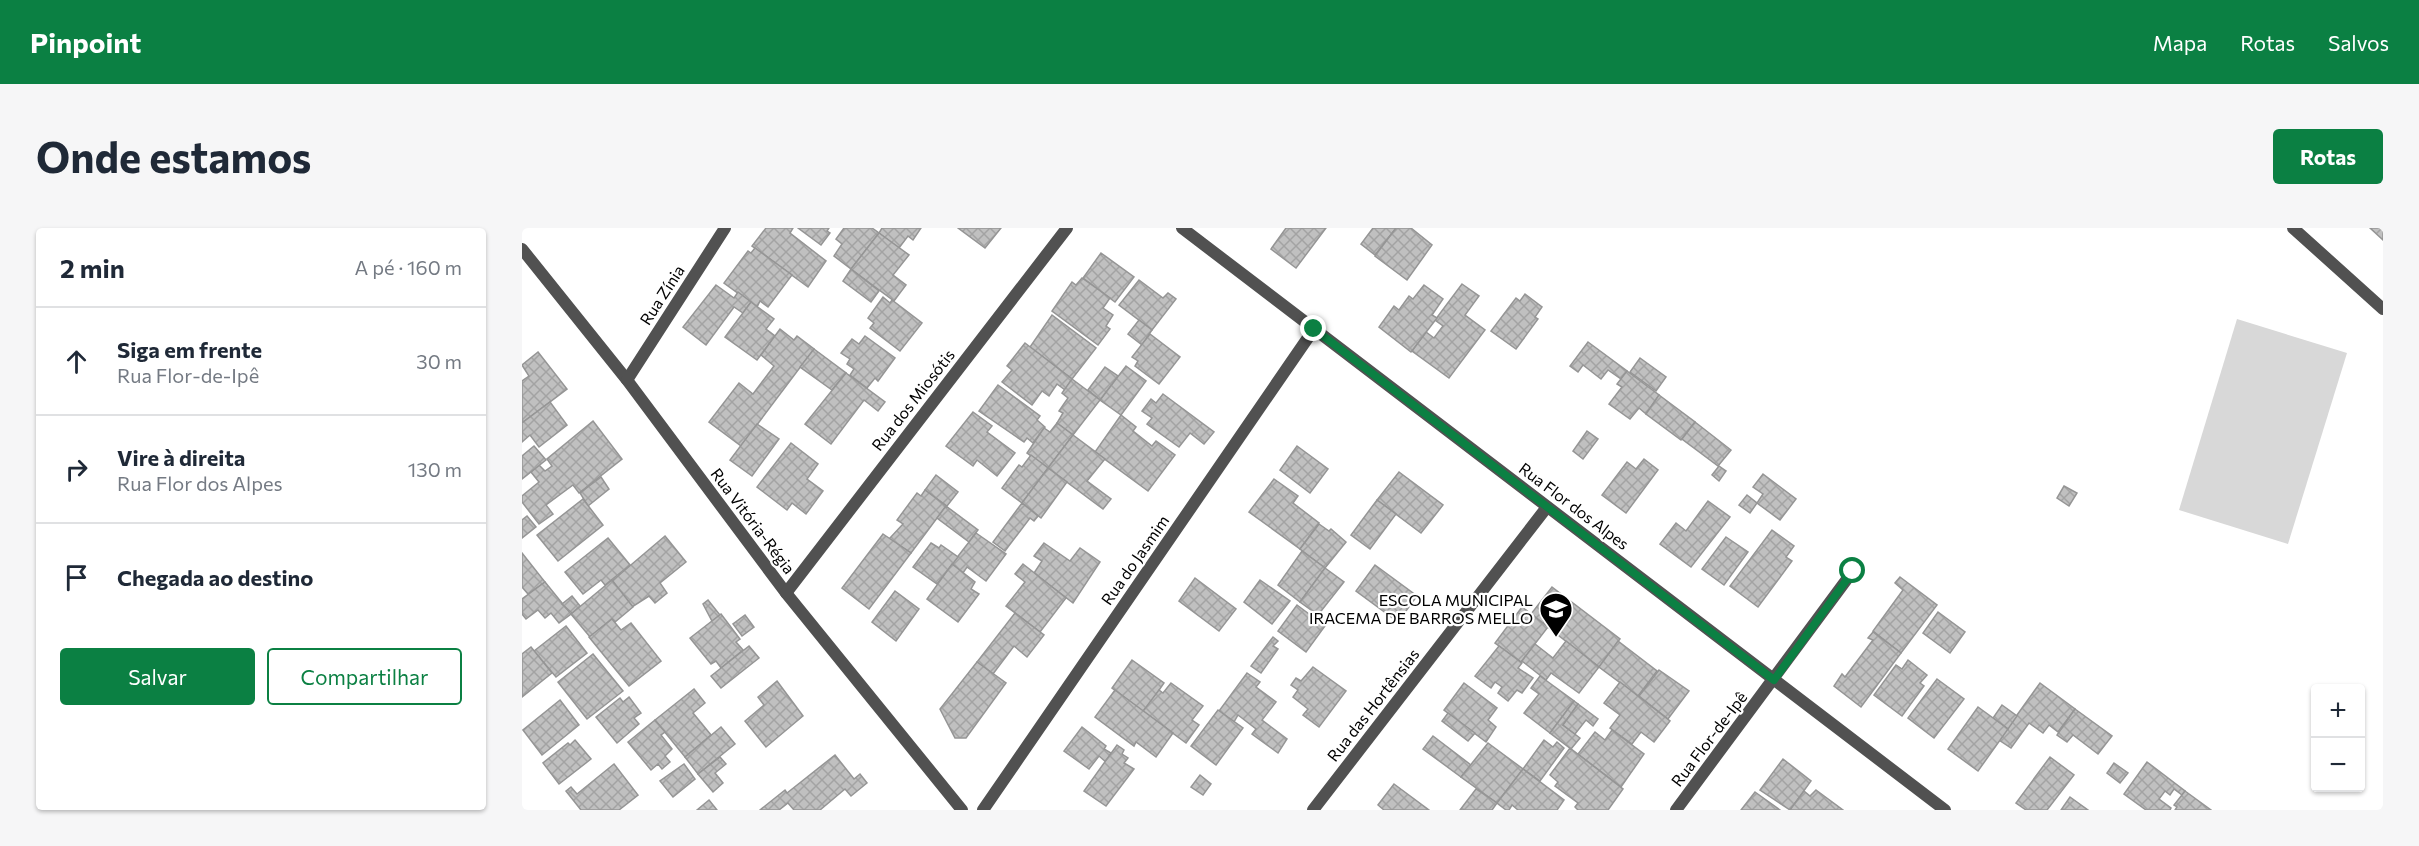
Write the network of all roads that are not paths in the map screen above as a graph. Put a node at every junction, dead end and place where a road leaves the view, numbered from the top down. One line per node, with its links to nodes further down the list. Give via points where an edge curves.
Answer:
1 (725, 228): 8 (street, Rua Zínia)
2 (1067, 228): 11 (street, Rua dos Miosótis)
3 (1182, 228): 7 (street, Rua Flor dos Alpes)
4 (2293, 228): 6 (street)
5 (522, 249): 8 (street, Rua Vitória-Régia)
6 (2383, 309)
7 (1314, 329): 9 (street, Rua Flor dos Alpes); 14 (street, Rua do Jasmim)
8 (627, 380): 11 (street, Rua Vitória-Régia)
9 (1547, 507): 12 (street, Rua Flor dos Alpes); 15 (street, Rua das Hortênsias)
10 (1853, 571): 12 (street, Rua Flor-de-Ipê)
11 (786, 593): 13 (street, Rua Vitória-Régia)
12 (1774, 680): 16 (street, Rua Flor-de-Ipê); 17 (street, Rua Flor dos Alpes)
13 (962, 810)
14 (983, 810)
15 (1313, 810)
16 (1676, 810)
17 (1945, 810)

